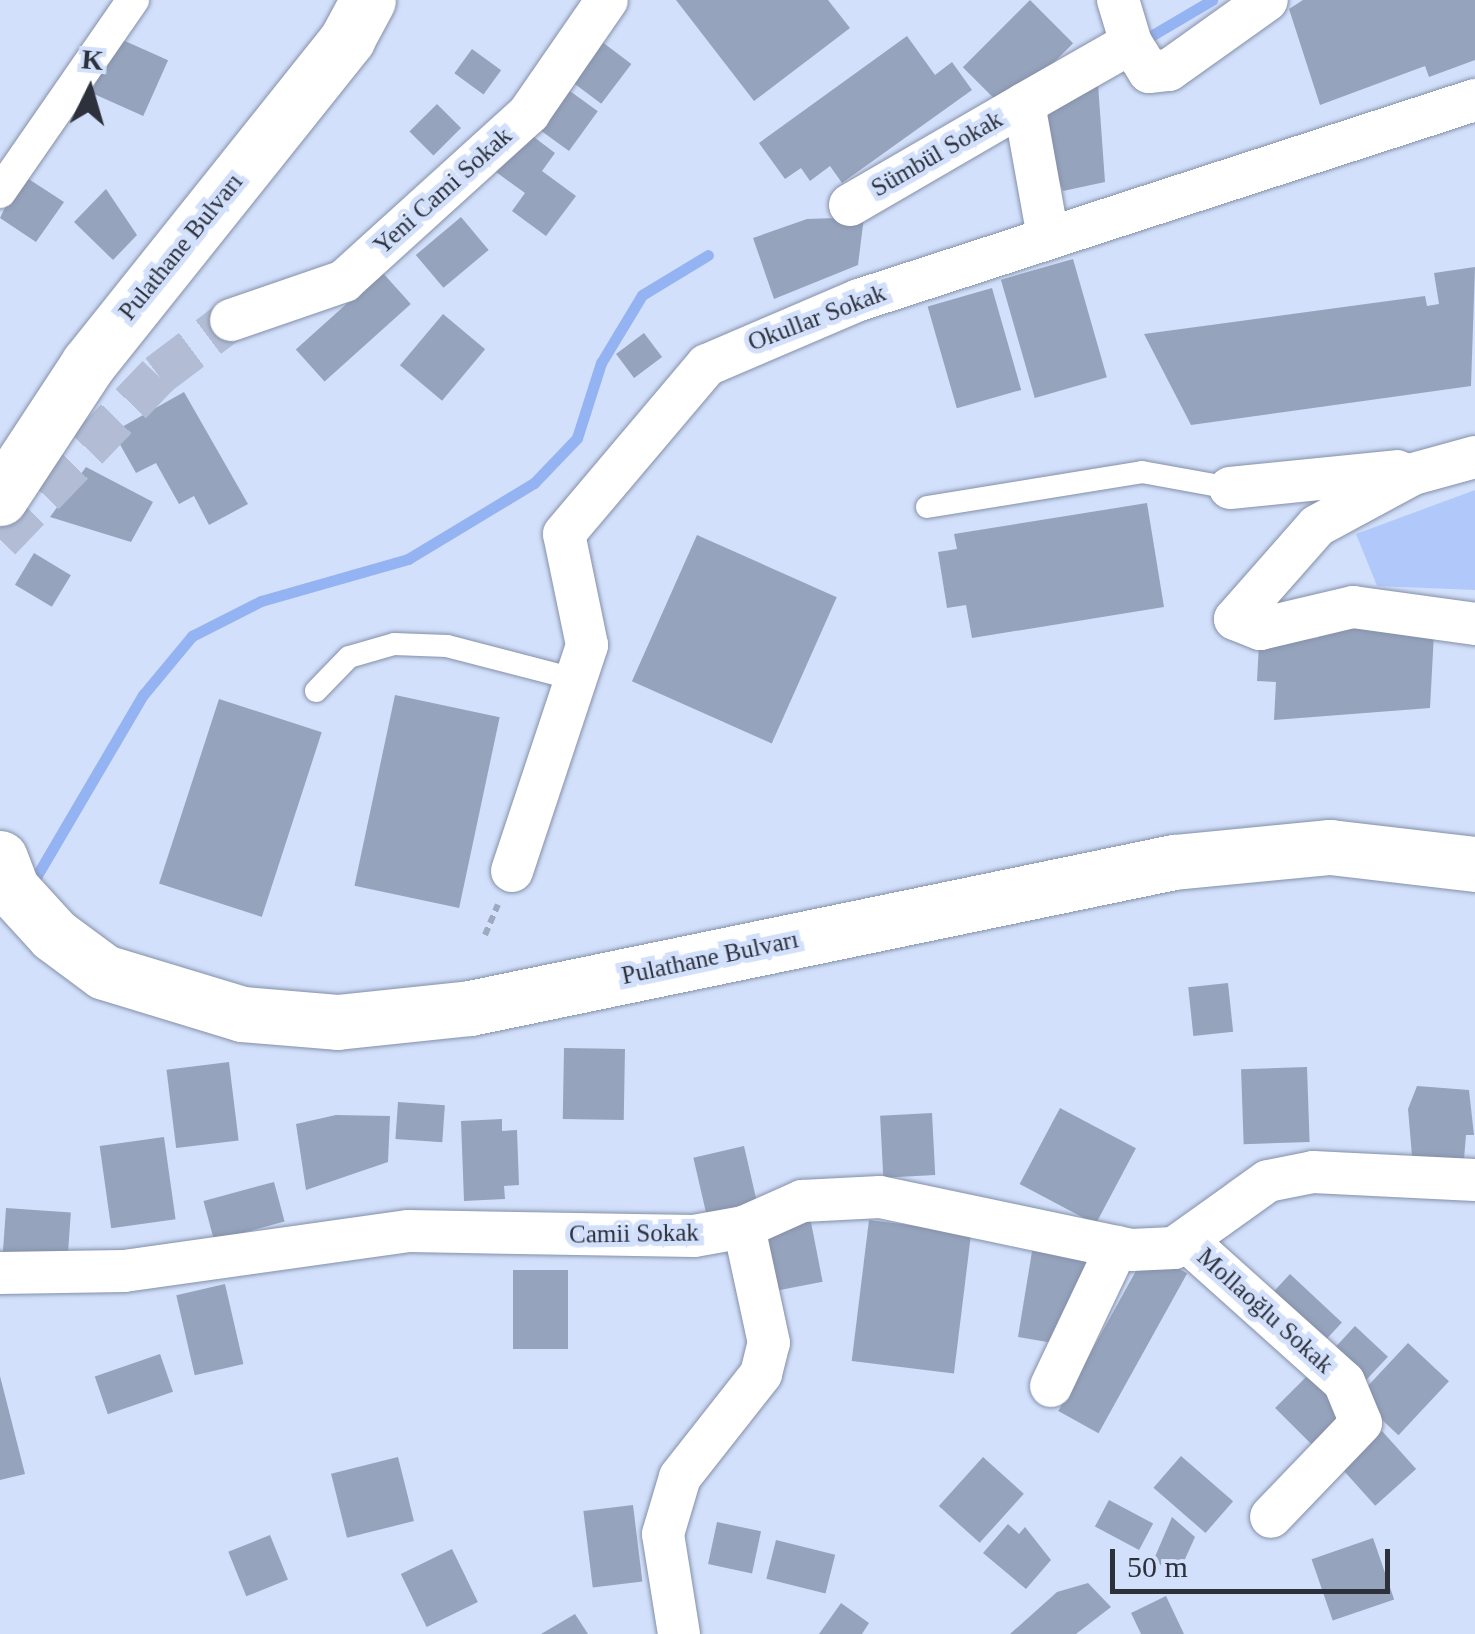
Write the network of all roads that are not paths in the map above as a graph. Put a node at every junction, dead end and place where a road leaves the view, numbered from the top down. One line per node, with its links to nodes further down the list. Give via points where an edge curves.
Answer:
1 (133, 0): 9 (street)
2 (368, 0): 15 (street, Pulathane Bulvarı, via 347,39 88,364)
3 (607, 0): 12 (street, Yeni Cami Sokak, via 530,113 344,282)
4 (1118, 0): 6 (street)
5 (1268, 0): 6 (street, via 1169,70)
6 (1135, 54): 8 (street, Sümbül Sokak)
7 (1475, 100): 11 (street, Okullar Sokak)
8 (1024, 104): 10 (street, Sümbül Sokak); 11 (street, Sümbül Sokak)
9 (0, 192)
10 (850, 205)
11 (1048, 238): 18 (street, Okullar Sokak, via 756,338 671,398 564,534 588,644)
12 (231, 320)
13 (1458, 462): 14 (street); 17 (street, via 1317,526 1236,619 1260,629 1353,607)
14 (1230, 488): 16 (lane, via 1142,472)
15 (0, 498)
16 (927, 507)
17 (1475, 624)
18 (576, 679): 19 (lane, via 447,646 394,644 350,657); 22 (street, Okullar Sokak)
19 (316, 691)
20 (0, 858): 21 (street, Pulathane Bulvarı, via 12,889 54,936 104,972 242,1014 337,1022 470,1008 1174,862 1330,847)
21 (1475, 864)
22 (512, 871)
23 (1475, 1180): 25 (street, via 1313,1172 1268,1181)
24 (744, 1227): 26 (street, Camii Sokak, via 802,1201 880,1197); 27 (street, Camii Sokak, via 694,1236 408,1230 124,1271); 30 (street, via 769,1343 761,1374 680,1477 662,1534)
25 (1190, 1244): 26 (street, Camii Sokak); 29 (street, Mollaoğlu Sokak, via 1344,1382 1360,1423)
26 (1117, 1247): 28 (street)
27 (0, 1273)
28 (1051, 1386)
29 (1271, 1518)
30 (680, 1634)

